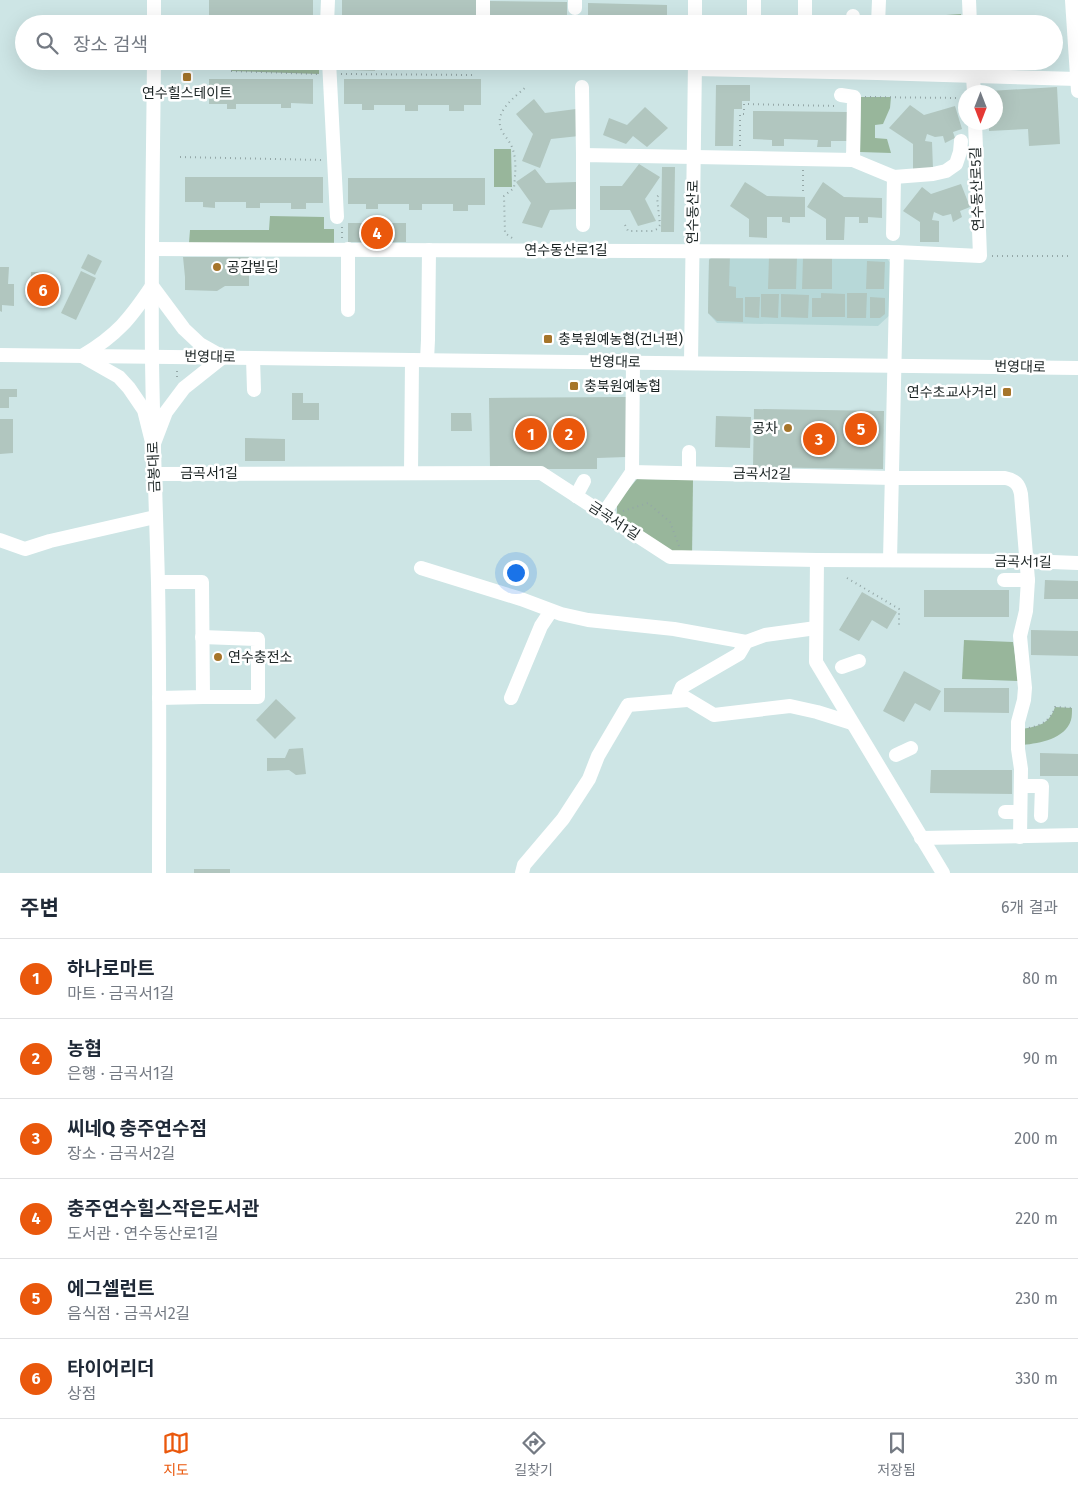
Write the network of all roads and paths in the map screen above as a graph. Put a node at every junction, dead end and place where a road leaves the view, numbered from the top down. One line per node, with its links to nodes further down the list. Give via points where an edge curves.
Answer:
1 (154, 0): 10 (street)
2 (328, 0): 11 (street)
3 (483, 0): 12 (street)
4 (695, 0): 13 (street)
5 (754, 0): 14 (street)
6 (805, 0): 15 (street)
7 (879, 0): 16 (street)
8 (969, 0): 17 (street)
9 (1072, 0): 28 (street)
10 (154, 15)
11 (327, 15)
12 (483, 15)
13 (695, 15)
14 (754, 15)
15 (805, 15)
16 (878, 15)
17 (970, 15)
18 (154, 70): 53 (street, 금봉대로)
19 (330, 70): 47 (street)
20 (695, 70): 39 (street, 연수동산로)
21 (909, 70): 27 (street)
22 (973, 70): 27 (street)
23 (231, 71): 24 (path)
24 (319, 74)
25 (338, 74): 26 (path)
26 (473, 75)
27 (973, 76): 28 (street); 29 (street)
28 (1077, 79): 32 (street)
29 (974, 85)
30 (527, 86): 51 (path, via 504,108 500,117 500,126 515,154 514,188 504,196 504,233)
31 (582, 88): 38 (street)
32 (1078, 91)
33 (958, 98): 34 (path)
34 (849, 99): 37 (path, via 744,104 744,114 740,114); 42 (street)
35 (975, 130): 57 (street, 연수동산로5길)
36 (961, 141): 44 (street, via 956,164 946,171)
37 (740, 150)
38 (583, 155): 39 (street); 48 (street)
39 (694, 156): 42 (street); 55 (street, 연수동산로)
40 (180, 157): 41 (path)
41 (327, 160)
42 (853, 160): 44 (street)
43 (803, 168): 46 (path)
44 (894, 177): 50 (street)
45 (662, 193): 49 (path, via 657,197 660,225 657,229 628,231)
46 (803, 194)
47 (340, 222): 52 (path)
48 (583, 225)
49 (625, 225)
50 (893, 234)
51 (513, 238)
52 (345, 247): 53 (street, 연수동산로1길); 54 (street, 연수동산로1길); 60 (street)
53 (152, 249): 59 (street, 금봉대로)
54 (429, 250): 55 (street, 연수동산로1길); 67 (street)
55 (692, 250): 56 (street, 연수동산로1길); 69 (street, 연수동산로)
56 (897, 252): 57 (street, 연수동산로1길); 70 (street)
57 (980, 256): 58 (path)
58 (1069, 256)
59 (152, 286): 62 (street, via 121,328); 63 (street, 금봉대로); 64 (street, via 184,329 200,344)
60 (348, 310)
61 (0, 354): 62 (street, 번영대로)
62 (82, 356): 63 (street, 번영대로); 73 (street, via 119,377 129,388 144,410)
63 (152, 357): 64 (street, 번영대로); 73 (street, 금봉대로)
64 (223, 357): 65 (street, 번영대로); 73 (street, via 184,388 166,412)
65 (253, 358): 66 (street, 번영대로); 72 (street)
66 (412, 360): 67 (street, 번영대로); 76 (street)
67 (427, 360): 68 (street, 번영대로)
68 (633, 362): 69 (street, 번영대로); 75 (street)
69 (691, 363): 70 (street, 번영대로)
70 (894, 365): 71 (street, 번영대로); 79 (street)
71 (1078, 368)
72 (254, 390)
73 (153, 446): 78 (street, 금봉대로)
74 (689, 452): 77 (street)
75 (632, 472): 77 (street, 금곡서2길); 82 (street)
76 (411, 473): 78 (street, 금곡서1길); 81 (street, 금곡서1길, via 541,473)
77 (689, 473): 79 (street, 금곡서2길)
78 (154, 474): 83 (street, 금봉대로)
79 (892, 478): 87 (street); 88 (street, 금곡서2길, via 1005,478 1015,481 1021,494)
80 (584, 481): 81 (street)
81 (576, 496): 82 (street, 금곡서1길)
82 (610, 513): 85 (street, 금곡서1길, via 670,557); 85 (path, via 648,503 670,522)
83 (156, 518): 84 (street, via 68,536 25,549); 94 (street, 금봉대로)
84 (0, 540)
85 (683, 558): 86 (street, 금곡서1길)
86 (817, 560): 87 (street, 금곡서1길); 97 (street)
87 (890, 560): 88 (street, 금곡서1길)
88 (1026, 561): 89 (street, 금곡서1길); 93 (street)
89 (1078, 563)
90 (421, 568): 95 (street)
91 (847, 578): 96 (path, via 900,609)
92 (1004, 580): 93 (street)
93 (1028, 580): 111 (street, via 1032,612 1020,636 1026,688 1018,722)
94 (158, 582): 98 (street, via 202,582); 103 (street, 금봉대로)
95 (550, 611): 99 (street, via 588,620 674,629); 104 (street)
96 (899, 626)
97 (816, 628): 99 (street, via 765,634); 107 (street, via 816,662)
98 (202, 637): 102 (street); 102 (street, via 258,639 258,697)
99 (746, 642): 105 (street, via 739,654 682,687 680,694)
100 (859, 661): 101 (street)
101 (842, 667)
102 (203, 697): 103 (street)
103 (159, 698): 118 (street, 금봉대로)
104 (512, 698)
105 (687, 700): 107 (street, via 714,715 790,706); 119 (street, via 628,705 598,756 589,779 563,819 524,865)
106 (1072, 708): 108 (path, via 1055,707 1043,724)
107 (852, 723): 117 (street)
108 (1028, 728)
109 (911, 748): 110 (street)
110 (896, 755)
111 (1021, 786): 113 (street); 114 (street, via 1042,786)
112 (1005, 812): 113 (street)
113 (1020, 812): 116 (street)
114 (1041, 816)
115 (1078, 835): 116 (street)
116 (1020, 836): 117 (street)
117 (921, 838): 120 (street)
118 (159, 873)
119 (522, 873)
120 (942, 873)

